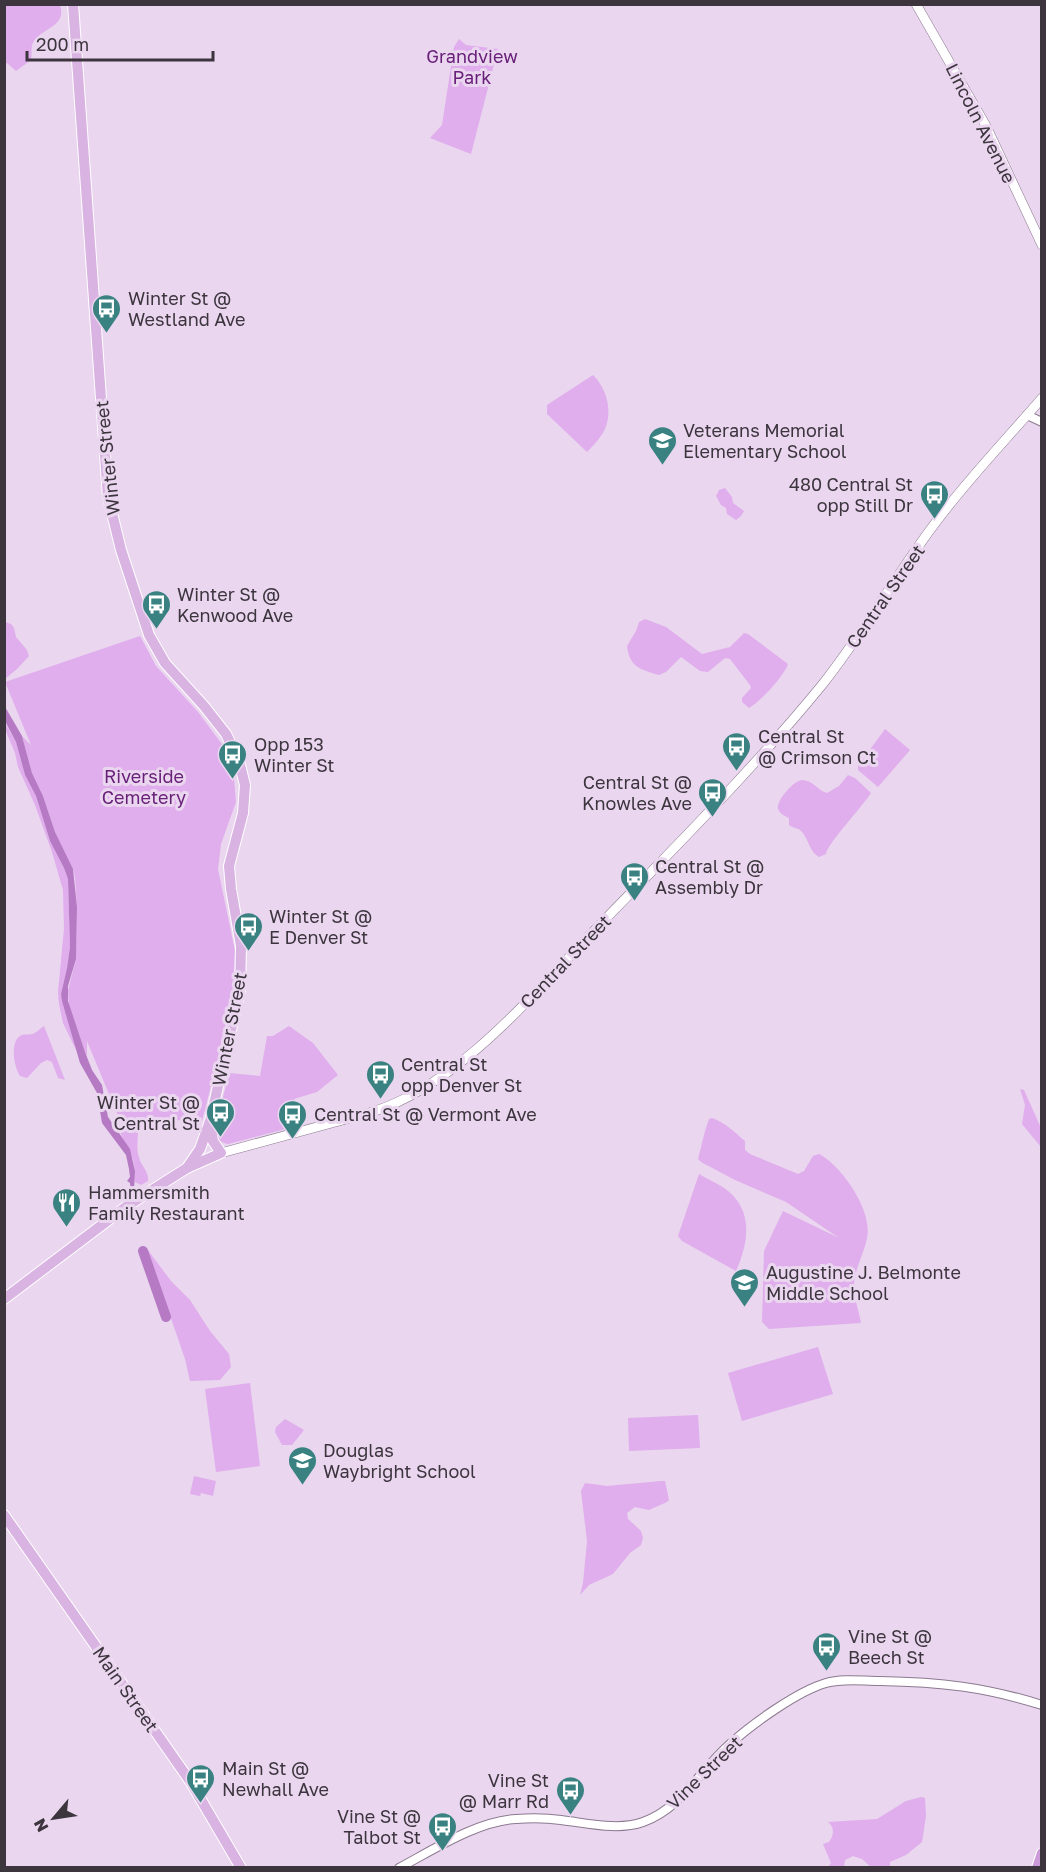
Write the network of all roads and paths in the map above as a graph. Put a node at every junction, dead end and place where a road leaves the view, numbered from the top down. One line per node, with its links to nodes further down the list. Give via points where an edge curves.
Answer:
1 (73, 4): 7 (main road, Winter Street, via 108,497 115,530 149,635 165,663 226,734 245,785 243,813 229,866 241,946 241,981)
2 (916, 4): 3 (main road, Lincoln Avenue, via 986,126)
3 (1041, 245)
4 (1041, 398): 5 (main road, Central Street)
5 (1027, 415): 6 (street); 8 (main road, Central Street, via 957,495 839,662 789,724 507,1021 435,1081 396,1103)
6 (1041, 422)
7 (210, 1121): 8 (main road, via 213,1141); 9 (main road, Winter Street)
8 (221, 1153): 9 (main road, Central Street)
9 (187, 1168): 10 (main road, Central Street, via 120,1211)
10 (4, 1299)
11 (4, 1515): 14 (main road, Main Street, via 185,1773)
12 (1041, 1705): 15 (street, Vine Street, via 950,1684 829,1682 804,1693 740,1736 678,1801 644,1822 615,1826 544,1818 500,1821)
13 (1041, 1853): 16 (highway)
14 (241, 1868)
15 (399, 1868)
16 (1037, 1868)

